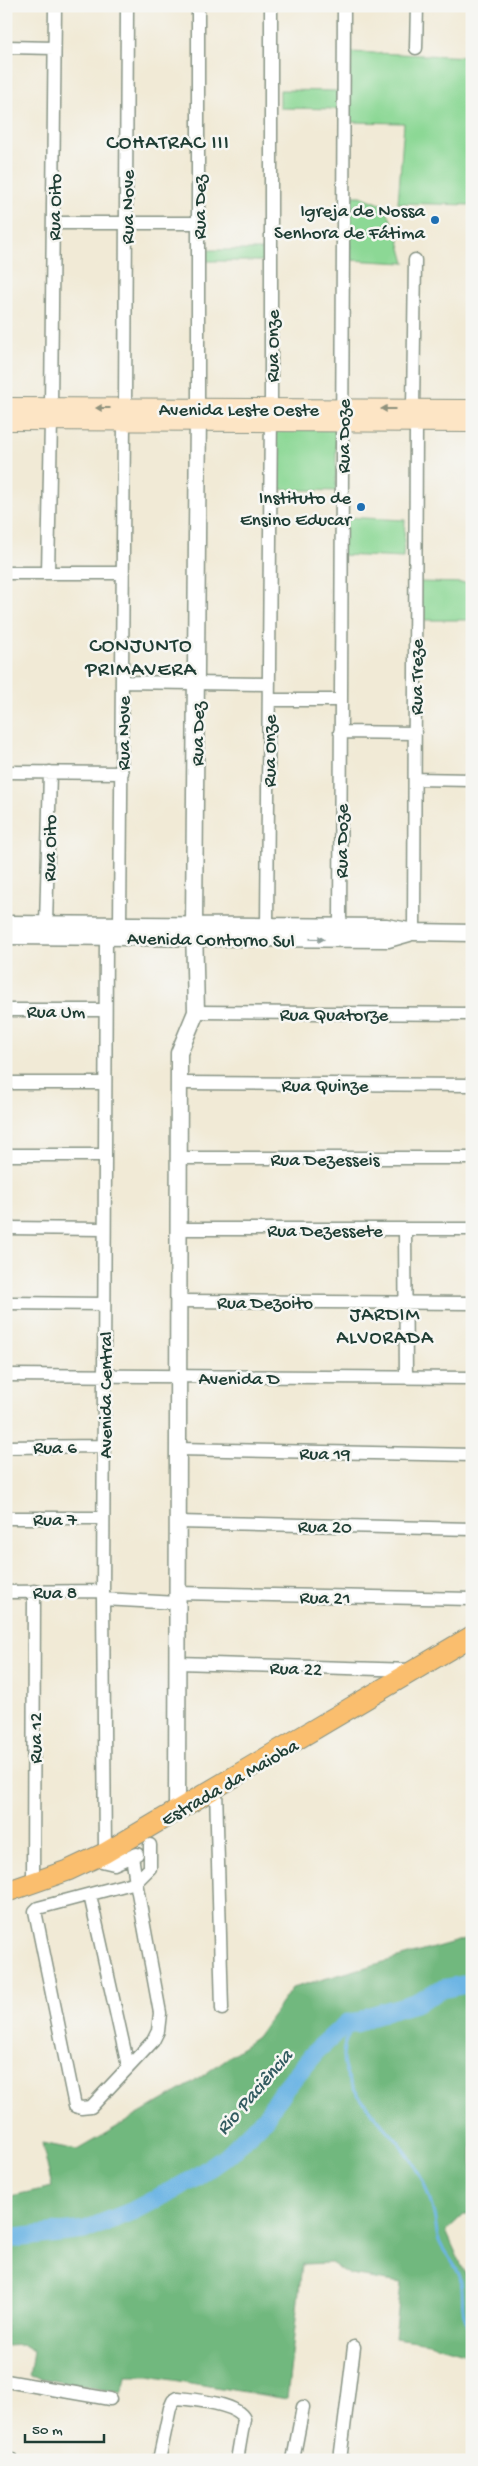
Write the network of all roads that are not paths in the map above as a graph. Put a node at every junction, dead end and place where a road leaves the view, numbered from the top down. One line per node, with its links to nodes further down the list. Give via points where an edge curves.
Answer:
1 (55, 6): 8 (street, Rua Oito)
2 (127, 6): 11 (street, Rua Nove)
3 (198, 6): 12 (street, Rua Dez)
4 (271, 6): 19 (street, Rua Onze)
5 (344, 6): 20 (street, Rua Doze)
6 (416, 6): 9 (street)
7 (6, 47): 8 (street)
8 (54, 48): 10 (street, Rua Oito)
9 (416, 48)
10 (53, 223): 11 (street); 16 (street, Rua Oito)
11 (126, 223): 12 (street); 17 (street, Rua Nove)
12 (198, 223): 18 (street, Rua Dez)
13 (415, 260): 21 (street, Rua Treze)
14 (6, 407): 16 (main road, Avenida Leste Oeste)
15 (472, 409): 21 (main road, Avenida Leste Oeste)
16 (51, 414): 17 (main road, Avenida Leste Oeste); 22 (main road, Avenida Leste Oeste); 25 (street, Rua Oito)
17 (125, 414): 18 (main road, Avenida Leste Oeste); 26 (street, Rua Nove)
18 (198, 415): 19 (main road, Avenida Leste Oeste); 28 (street, Rua Dez)
19 (271, 415): 20 (main road, Avenida Leste Oeste); 29 (street, Rua Onze)
20 (342, 415): 21 (main road, Avenida Leste Oeste); 31 (street, Rua Doze)
21 (414, 416): 23 (main road, Avenida Leste Oeste); 33 (street, Rua Treze)
22 (6, 421)
23 (472, 423)
24 (6, 573): 25 (street)
25 (48, 573): 26 (street)
26 (123, 573): 27 (street, Rua Nove)
27 (122, 682): 28 (street); 36 (street, Rua Nove)
28 (196, 682): 29 (street); 44 (street, Rua Dez)
29 (269, 684): 30 (street, Rua Onze)
30 (269, 700): 31 (street); 42 (street, Rua Onze)
31 (340, 700): 32 (street, Rua Doze)
32 (340, 732): 33 (street); 43 (street, Rua Doze)
33 (415, 733): 37 (street, Rua Treze)
34 (6, 772): 35 (street)
35 (50, 772): 36 (street); 40 (street, Rua Oito)
36 (122, 773): 41 (street, Rua Nove)
37 (415, 779): 38 (street); 45 (street, Rua Treze)
38 (472, 780)
39 (6, 924): 40 (street, Avenida Contorno Sul)
40 (46, 925): 41 (street, Avenida Contorno Sul)
41 (120, 925): 44 (street, Avenida Contorno Sul)
42 (267, 926): 43 (street, Avenida Contorno Sul); 44 (street, Avenida Contorno Sul)
43 (340, 926): 45 (street, Avenida Contorno Sul, via 386,927)
44 (194, 932): 45 (street, Avenida Contorno Sul, one-way to 45, via 388,940); 48 (street, Avenida Contorno Sul); 51 (street)
45 (414, 932): 46 (street, Avenida Contorno Sul)
46 (472, 933)
47 (6, 936): 48 (street, Avenida Contorno Sul)
48 (106, 937): 50 (street, Avenida Central)
49 (6, 1010): 50 (street, Rua Um)
50 (105, 1010): 54 (street, Avenida Central)
51 (196, 1012): 52 (street, Rua Quatorze); 55 (street, via 180,1045)
52 (472, 1014)
53 (6, 1083): 54 (street)
54 (105, 1083): 58 (street, Avenida Central)
55 (179, 1083): 56 (street, Rua Quinze); 59 (street)
56 (472, 1085)
57 (6, 1155): 58 (street)
58 (105, 1155): 62 (street, Avenida Central)
59 (179, 1158): 60 (street, Rua Dezesseis); 63 (street)
60 (472, 1158)
61 (6, 1228): 62 (street)
62 (104, 1229): 70 (street, Avenida Central)
63 (179, 1229): 64 (street, Rua Dezessete); 66 (street)
64 (405, 1229): 65 (street, Rua Dezessete); 67 (street)
65 (472, 1229)
66 (178, 1301): 67 (street, Rua Dezoito); 73 (street)
67 (405, 1302): 68 (street, Rua Dezoito); 74 (street)
68 (472, 1303)
69 (6, 1304): 70 (street)
70 (104, 1304): 72 (street, Avenida Central)
71 (6, 1375): 72 (street, Avenida D)
72 (104, 1376): 73 (street, Avenida D); 77 (street, Avenida Central)
73 (178, 1376): 74 (street, Avenida D); 78 (street)
74 (406, 1378): 75 (street, Avenida D)
75 (472, 1378)
76 (6, 1446): 77 (street, Rua 6)
77 (104, 1446): 81 (street, Avenida Central)
78 (178, 1449): 79 (street, Rua 19); 82 (street)
79 (472, 1455)
80 (6, 1518): 81 (street, Rua 7)
81 (103, 1518): 86 (street, Avenida Central)
82 (178, 1522): 83 (street, Rua 20); 87 (street)
83 (472, 1529)
84 (34, 1591): 85 (street, Rua 8); 86 (street, Rua 8); 100 (street, Rua 12)
85 (6, 1592)
86 (103, 1595): 87 (street, Rua 8); 97 (street, Avenida Central)
87 (178, 1598): 88 (street, Rua 21); 92 (street)
88 (472, 1598)
89 (472, 1636): 91 (main road, Estrada da Maioba)
90 (472, 1648): 91 (main road, Estrada da Maioba)
91 (444, 1653): 93 (main road, Estrada da Maioba)
92 (178, 1663): 93 (street, Rua 22); 95 (street)
93 (415, 1670): 94 (main road, Estrada da Maioba)
94 (216, 1789): 95 (main road, Estrada da Maioba); 103 (street)
95 (177, 1811): 96 (main road, Estrada da Maioba)
96 (150, 1836): 97 (main road, Estrada da Maioba); 98 (street, via 146,1850); 99 (street, via 150,1868)
97 (99, 1856): 98 (street, via 114,1864); 100 (main road, Estrada da Maioba)
98 (132, 1856): 99 (street)
99 (136, 1882): 102 (street); 104 (street, via 160,2013 153,2041)
100 (33, 1884): 101 (main road, Estrada da Maioba)
101 (6, 1892)
102 (90, 1895): 104 (street); 104 (street, via 35,1911 75,2106 91,2106)
103 (222, 2009)
104 (128, 2066)
105 (354, 2347): 114 (street)
106 (8, 2380): 107 (street)
107 (110, 2399)
108 (304, 2407): 113 (street)
109 (6, 2459): 110 (street)
110 (12, 2460)
111 (159, 2460): 112 (street, via 170,2408 178,2398 237,2409 244,2419)
112 (236, 2460)
113 (293, 2460)
114 (340, 2460)

